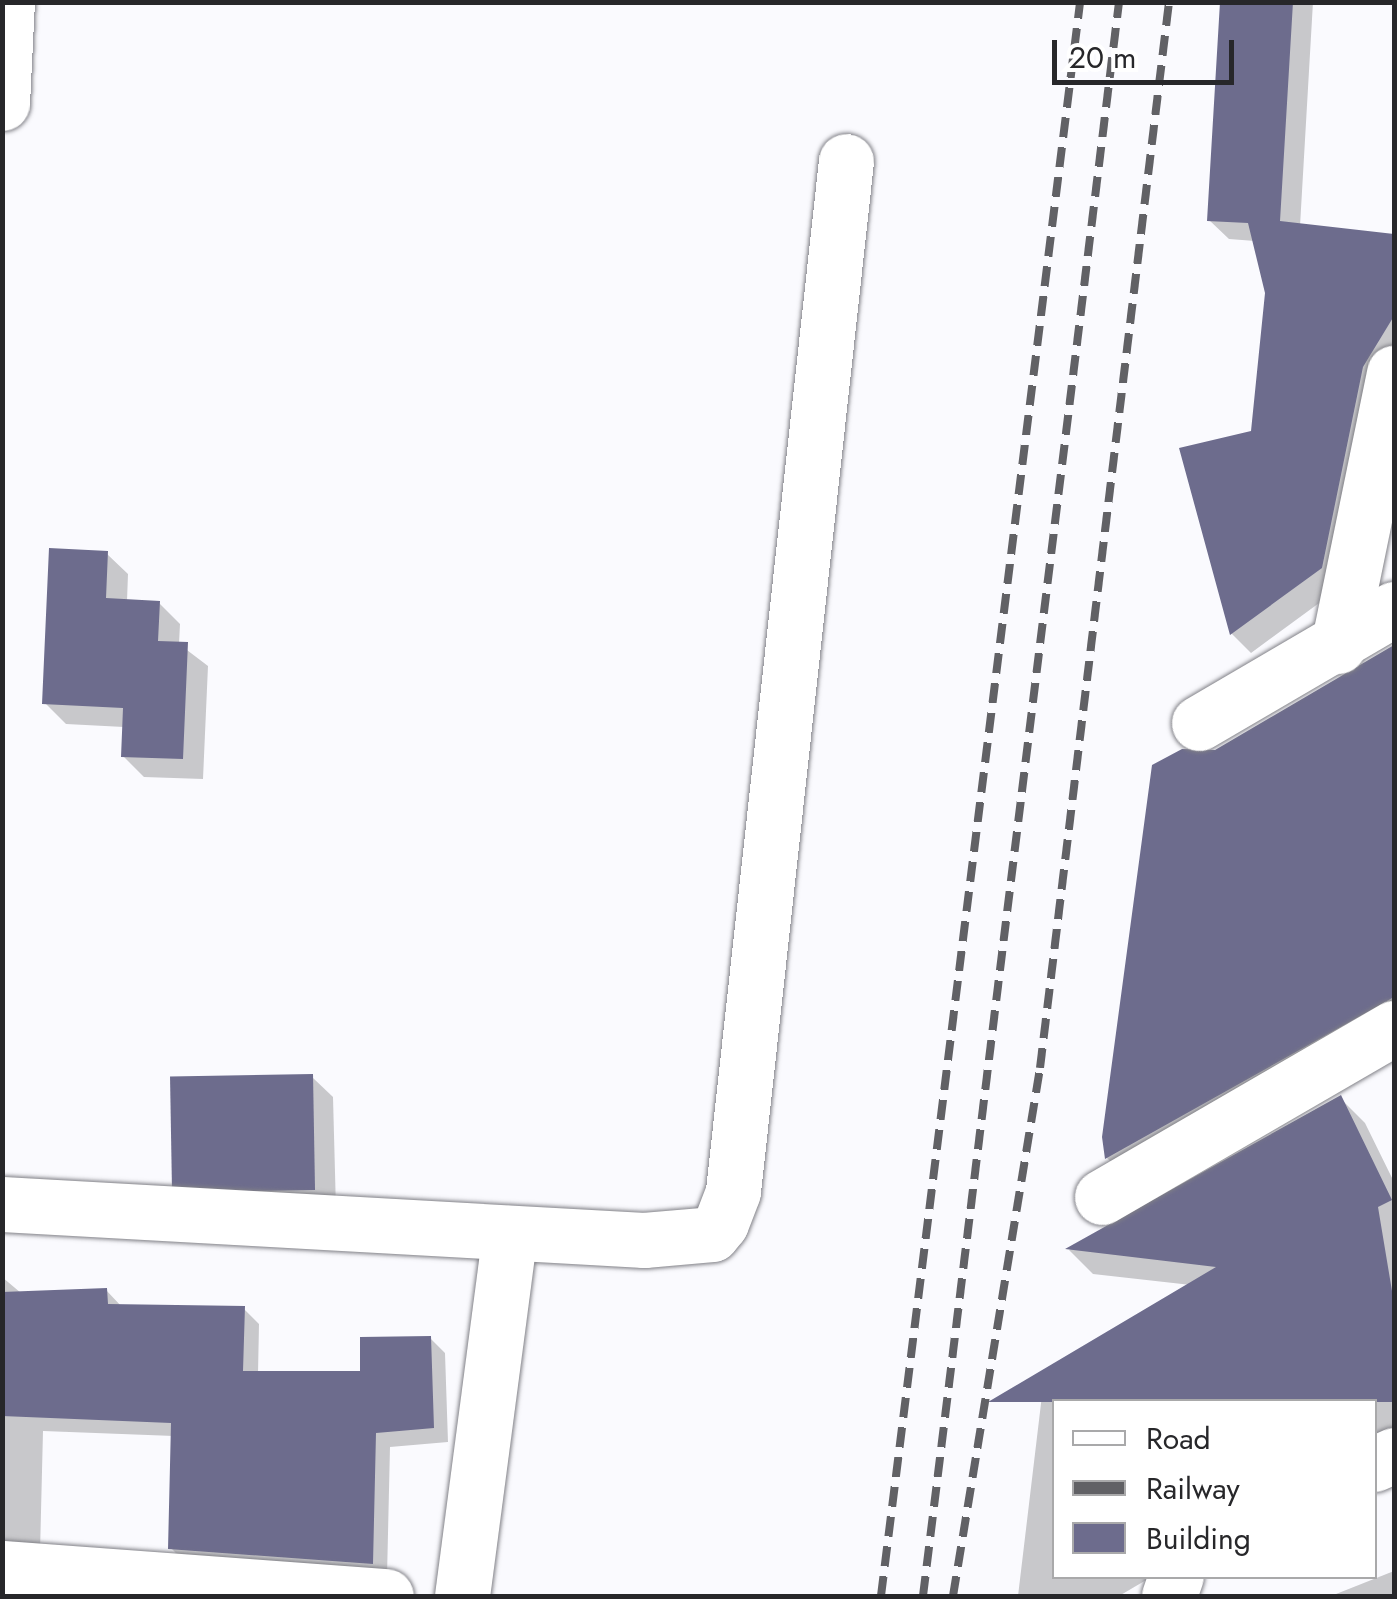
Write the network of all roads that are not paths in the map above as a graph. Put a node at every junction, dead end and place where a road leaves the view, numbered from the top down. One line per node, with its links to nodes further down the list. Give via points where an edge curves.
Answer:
1 (7, 2): 2 (street)
2 (2, 103)
3 (846, 161): 11 (street, via 733,1190 712,1234 644,1240)
4 (1394, 373): 6 (street)
5 (1394, 608): 6 (street)
6 (1338, 646): 7 (street)
7 (1198, 723)
8 (1394, 1029): 9 (street)
9 (1102, 1197)
10 (2, 1204): 11 (street)
11 (510, 1233): 14 (street)
12 (2, 1568): 13 (street)
13 (386, 1596)
14 (462, 1596)

